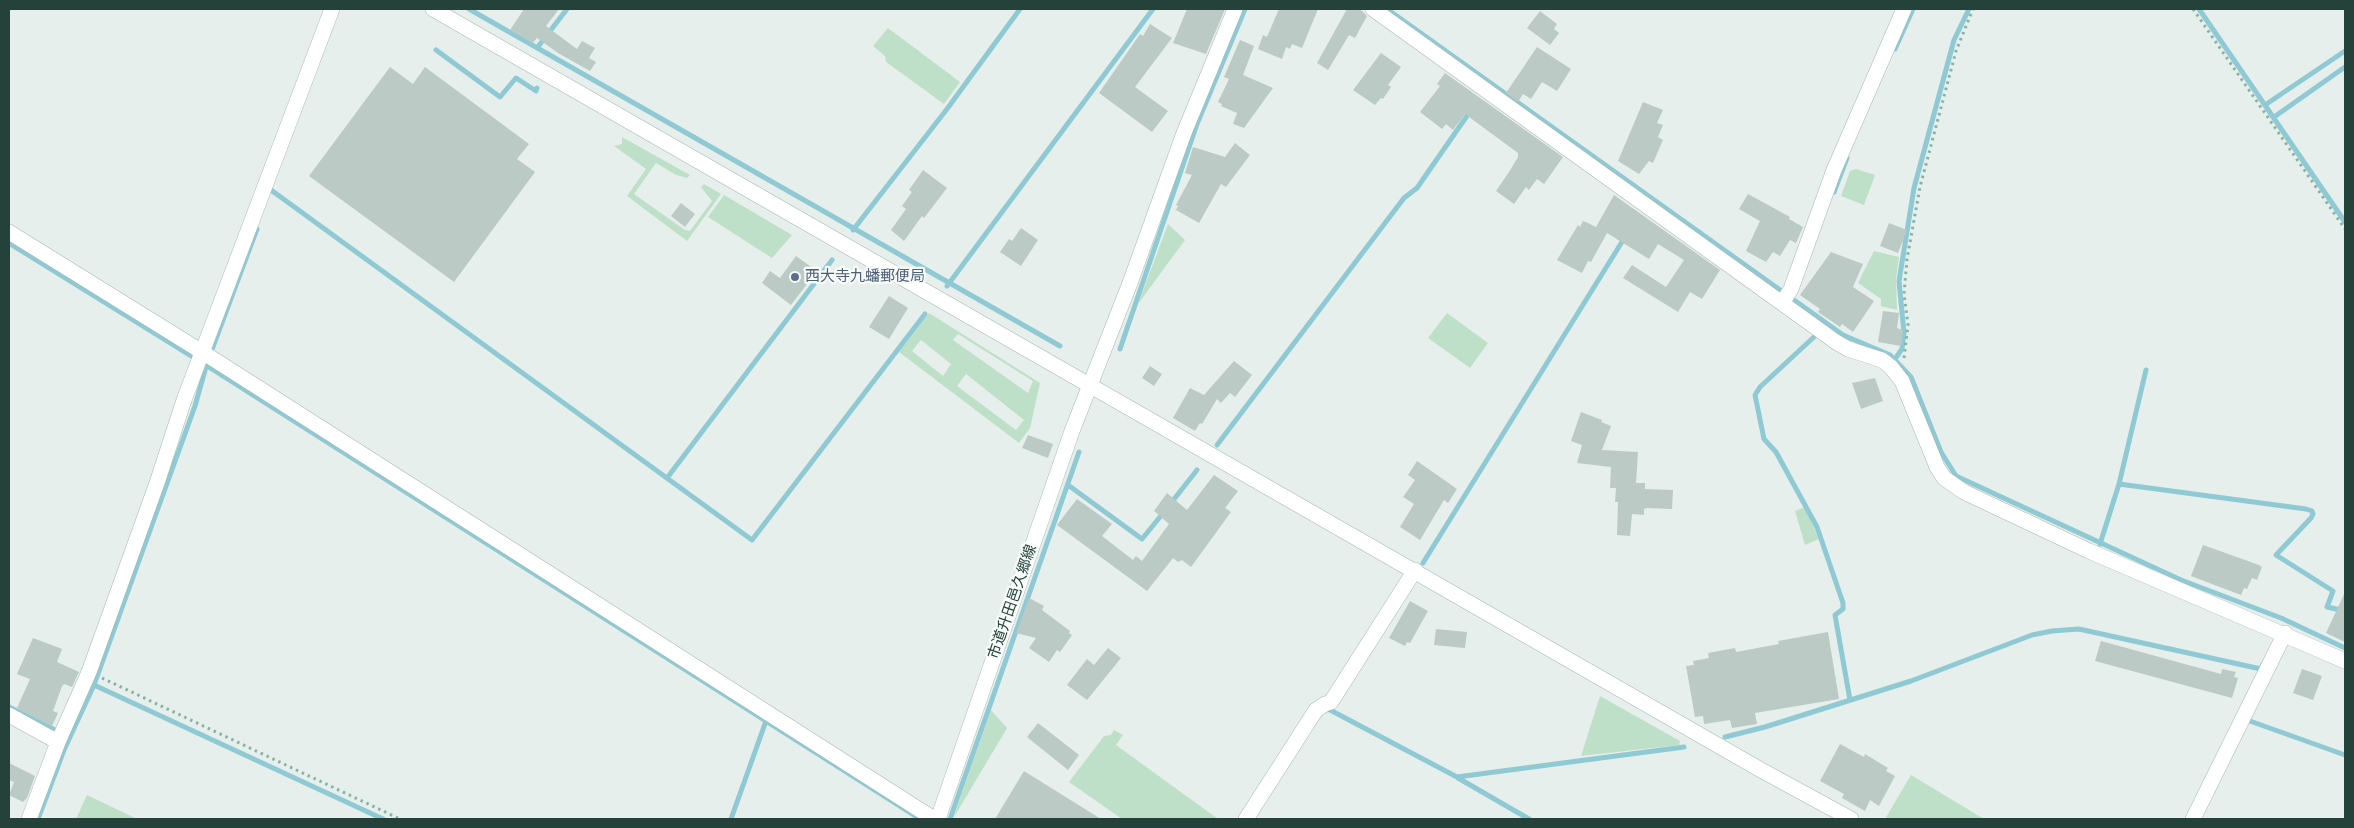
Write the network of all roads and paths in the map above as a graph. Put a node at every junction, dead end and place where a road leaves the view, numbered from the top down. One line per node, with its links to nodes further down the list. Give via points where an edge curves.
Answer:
1 (332, 9): 11 (street)
2 (433, 9): 13 (street)
3 (1235, 9): 13 (street, 市道升田邑久郷線, via 1184,133)
4 (1373, 9): 10 (street)
5 (1904, 9): 10 (street, via 1834,170)
6 (1973, 9): 12 (path, via 1956,51 1920,187 1906,260 1904,294 1908,333)
7 (2193, 9): 8 (path)
8 (2345, 229)
9 (9, 232): 11 (street)
10 (1785, 297): 15 (street, via 1848,349 1882,360 1891,367 1902,381 1937,467 1944,478 1964,492 2210,604)
11 (203, 358): 19 (street, via 89,672); 22 (street)
12 (1903, 359)
13 (1090, 386): 14 (street); 23 (street, 市道升田邑久郷線)
14 (1415, 570): 24 (street, via 1331,702 1316,710); 25 (street)
15 (2285, 633): 16 (street); 26 (street)
16 (2345, 661)
17 (100, 677): 21 (path)
18 (9, 715): 19 (street)
19 (61, 737): 20 (street)
20 (29, 819)
21 (400, 819)
22 (934, 819)
23 (938, 819)
24 (1246, 819)
25 (1851, 819)
26 (2193, 819)

